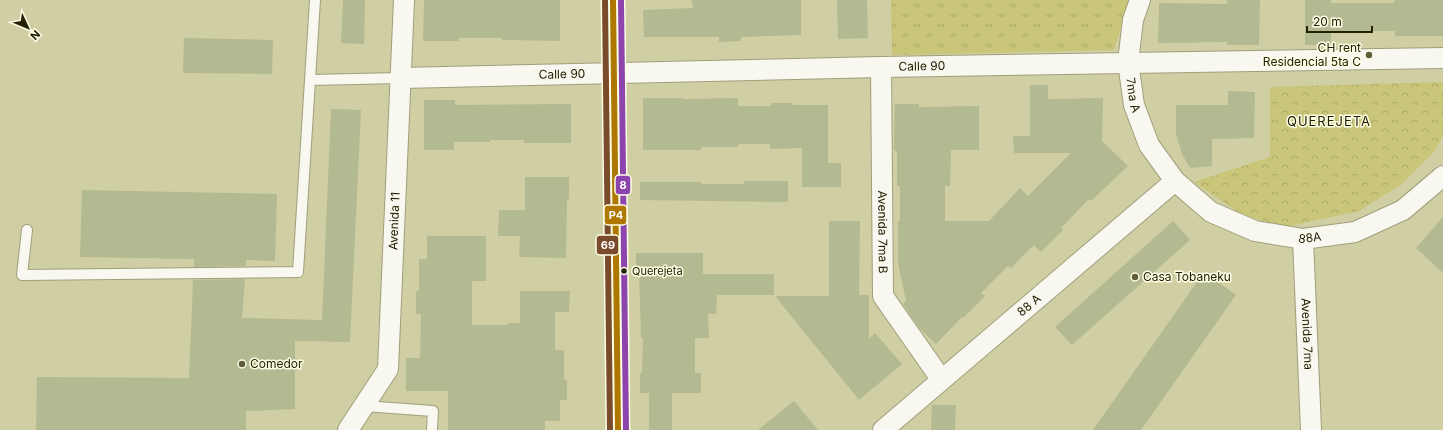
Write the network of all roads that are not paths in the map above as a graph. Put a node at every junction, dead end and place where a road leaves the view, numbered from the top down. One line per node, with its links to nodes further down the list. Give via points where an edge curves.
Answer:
1 (315, 0): 10 (lane)
2 (404, 0): 9 (street, Avenida 11)
3 (613, 0): 8 (main road)
4 (1140, 0): 6 (street, 7ma A, via 1133,20)
5 (1443, 58): 6 (street, Calle 90)
6 (1128, 62): 7 (street, Calle 90); 12 (street, 7ma A, via 1134,105 1144,132)
7 (881, 67): 8 (street, Calle 90); 15 (street, Avenida 7ma B, via 883,296)
8 (614, 72): 9 (street, Calle 90); 19 (main road)
9 (401, 78): 10 (lane); 16 (street, Avenida 11, via 388,369)
10 (310, 80): 13 (lane, via 298,272 22,275)
11 (1443, 176): 14 (street, 88A, via 1404,210 1355,232)
12 (1175, 181): 14 (street, 88A, via 1211,212 1255,231); 15 (street, 88 A)
13 (27, 230)
14 (1303, 239): 21 (street, Avenida 7ma)
15 (941, 379): 20 (street, 88 A)
16 (364, 406): 17 (street, Avenida 11); 18 (lane, via 433,411)
17 (348, 430)
18 (432, 430)
19 (618, 430)
20 (883, 430)
21 (1312, 430)

